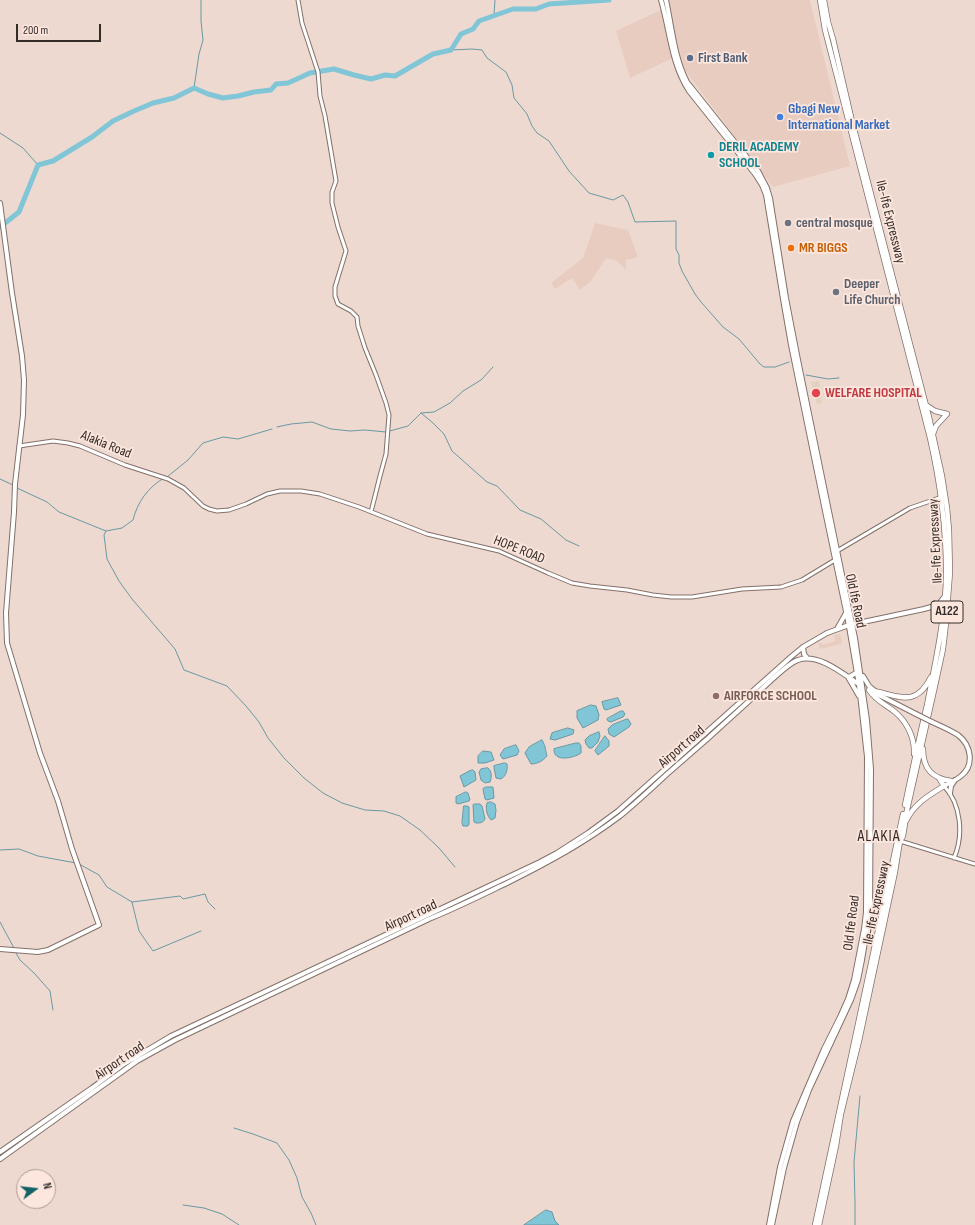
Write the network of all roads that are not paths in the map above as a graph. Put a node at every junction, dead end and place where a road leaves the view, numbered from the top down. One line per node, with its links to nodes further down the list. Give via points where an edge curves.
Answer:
1 (298, 0): 14 (street, via 304,30 318,70 320,96 336,181 331,196 332,203 346,251 335,287 335,296 338,304 357,317 389,419 385,460)
2 (662, 0): 6 (main road, Old Ife Road, via 680,76 689,91)
3 (666, 0): 6 (main road, Old Ife Road, via 678,57 687,82)
4 (820, 0): 13 (highway, Ile-Ife Expressway / A122, via 825,30 930,438)
5 (824, 0): 9 (highway, Ile-Ife Expressway / A122, via 853,124)
6 (711, 116): 8 (main road, Old Ife Road, via 755,174 766,195)
7 (0, 202): 11 (main road, via 24,374)
8 (804, 400): 15 (main road, Old Ife Road); 16 (main road, Old Ife Road)
9 (926, 405): 10 (highway, Ile-Ife Expressway / A122); 10 (highway, via 947,414 936,426)
10 (933, 434): 34 (highway, Ile-Ife Expressway / A122, via 946,498 950,572 942,649)
11 (19, 446): 12 (street, Alakia Road, via 53,441 76,444); 46 (main road, via 5,620 6,643 40,753 99,925 48,950 38,952)
12 (181, 486): 14 (street, HOPE ROAD, via 203,506 218,511 235,508 270,493 290,490 320,494)
13 (942, 497): 15 (street, via 910,508); 17 (highway, Ile-Ife Expressway / A122, via 946,557)
14 (371, 512): 16 (street, HOPE ROAD, via 427,534 500,552 572,583 653,595 692,597 781,587 802,580)
15 (837, 551): 19 (main road, Old Ife Road)
16 (836, 560): 18 (main road, Old Ife Road)
17 (944, 596): 20 (main road, via 938,605); 25 (highway, Ile-Ife Expressway / A122)
18 (846, 612): 21 (main road, Old Ife Road); 22 (main road)
19 (851, 615): 20 (main road); 21 (main road, Old Ife Road)
20 (863, 622): 21 (main road)
21 (850, 624): 22 (main road); 26 (main road, Old Ife Road)
22 (837, 629): 23 (main road)
23 (803, 647): 24 (main road); 32 (main road, Airport road)
24 (807, 658): 27 (main road, via 820,660); 32 (main road, Airport road, via 794,662)
25 (936, 664): 30 (highway, via 926,686 915,696 901,698); 35 (highway, Ile-Ife Expressway / A122)
26 (860, 672): 27 (main road); 28 (main road, Old Ife Road); 30 (main road)
27 (848, 677): 28 (main road); 33 (main road)
28 (861, 686): 29 (main road); 33 (main road, Old Ife Road)
29 (869, 690): 30 (highway); 31 (highway); 37 (main road, bridge, via 959,736 964,741 970,756 968,766 964,773)
30 (875, 691)
31 (873, 697): 33 (main road); 35 (highway, via 897,714 907,727 913,744)
32 (747, 700): 47 (main road, Airport road, via 618,811 570,845 460,906 419,921 175,1040)
33 (863, 701): 50 (main road, Old Ife Road, via 869,846 864,929 854,980 843,1011 794,1121 782,1162)
34 (924, 736): 36 (highway, via 923,759 931,773); 40 (highway, Ile-Ife Expressway / A122)
35 (912, 773): 53 (highway, Ile-Ife Expressway / A122)
36 (939, 778): 37 (highway); 38 (highway)
37 (954, 780): 38 (main road); 39 (main road)
38 (944, 786): 39 (street); 40 (highway, via 919,803)
39 (950, 792): 42 (street, via 960,828)
40 (906, 822): 41 (highway, Ile-Ife Expressway / A122)
41 (900, 841): 43 (street); 54 (highway, Ile-Ife Expressway / A122)
42 (957, 850): 43 (street); 44 (street)
43 (954, 858): 44 (street)
44 (961, 860): 45 (street)
45 (975, 864)
46 (0, 949)
47 (93, 1090): 48 (main road, Airport road); 49 (main road, Airport road)
48 (0, 1152)
49 (0, 1159)
50 (774, 1207): 51 (main road, Old Ife Road); 52 (main road, Old Ife Road)
51 (769, 1225)
52 (772, 1225)
53 (815, 1225)
54 (819, 1225)

